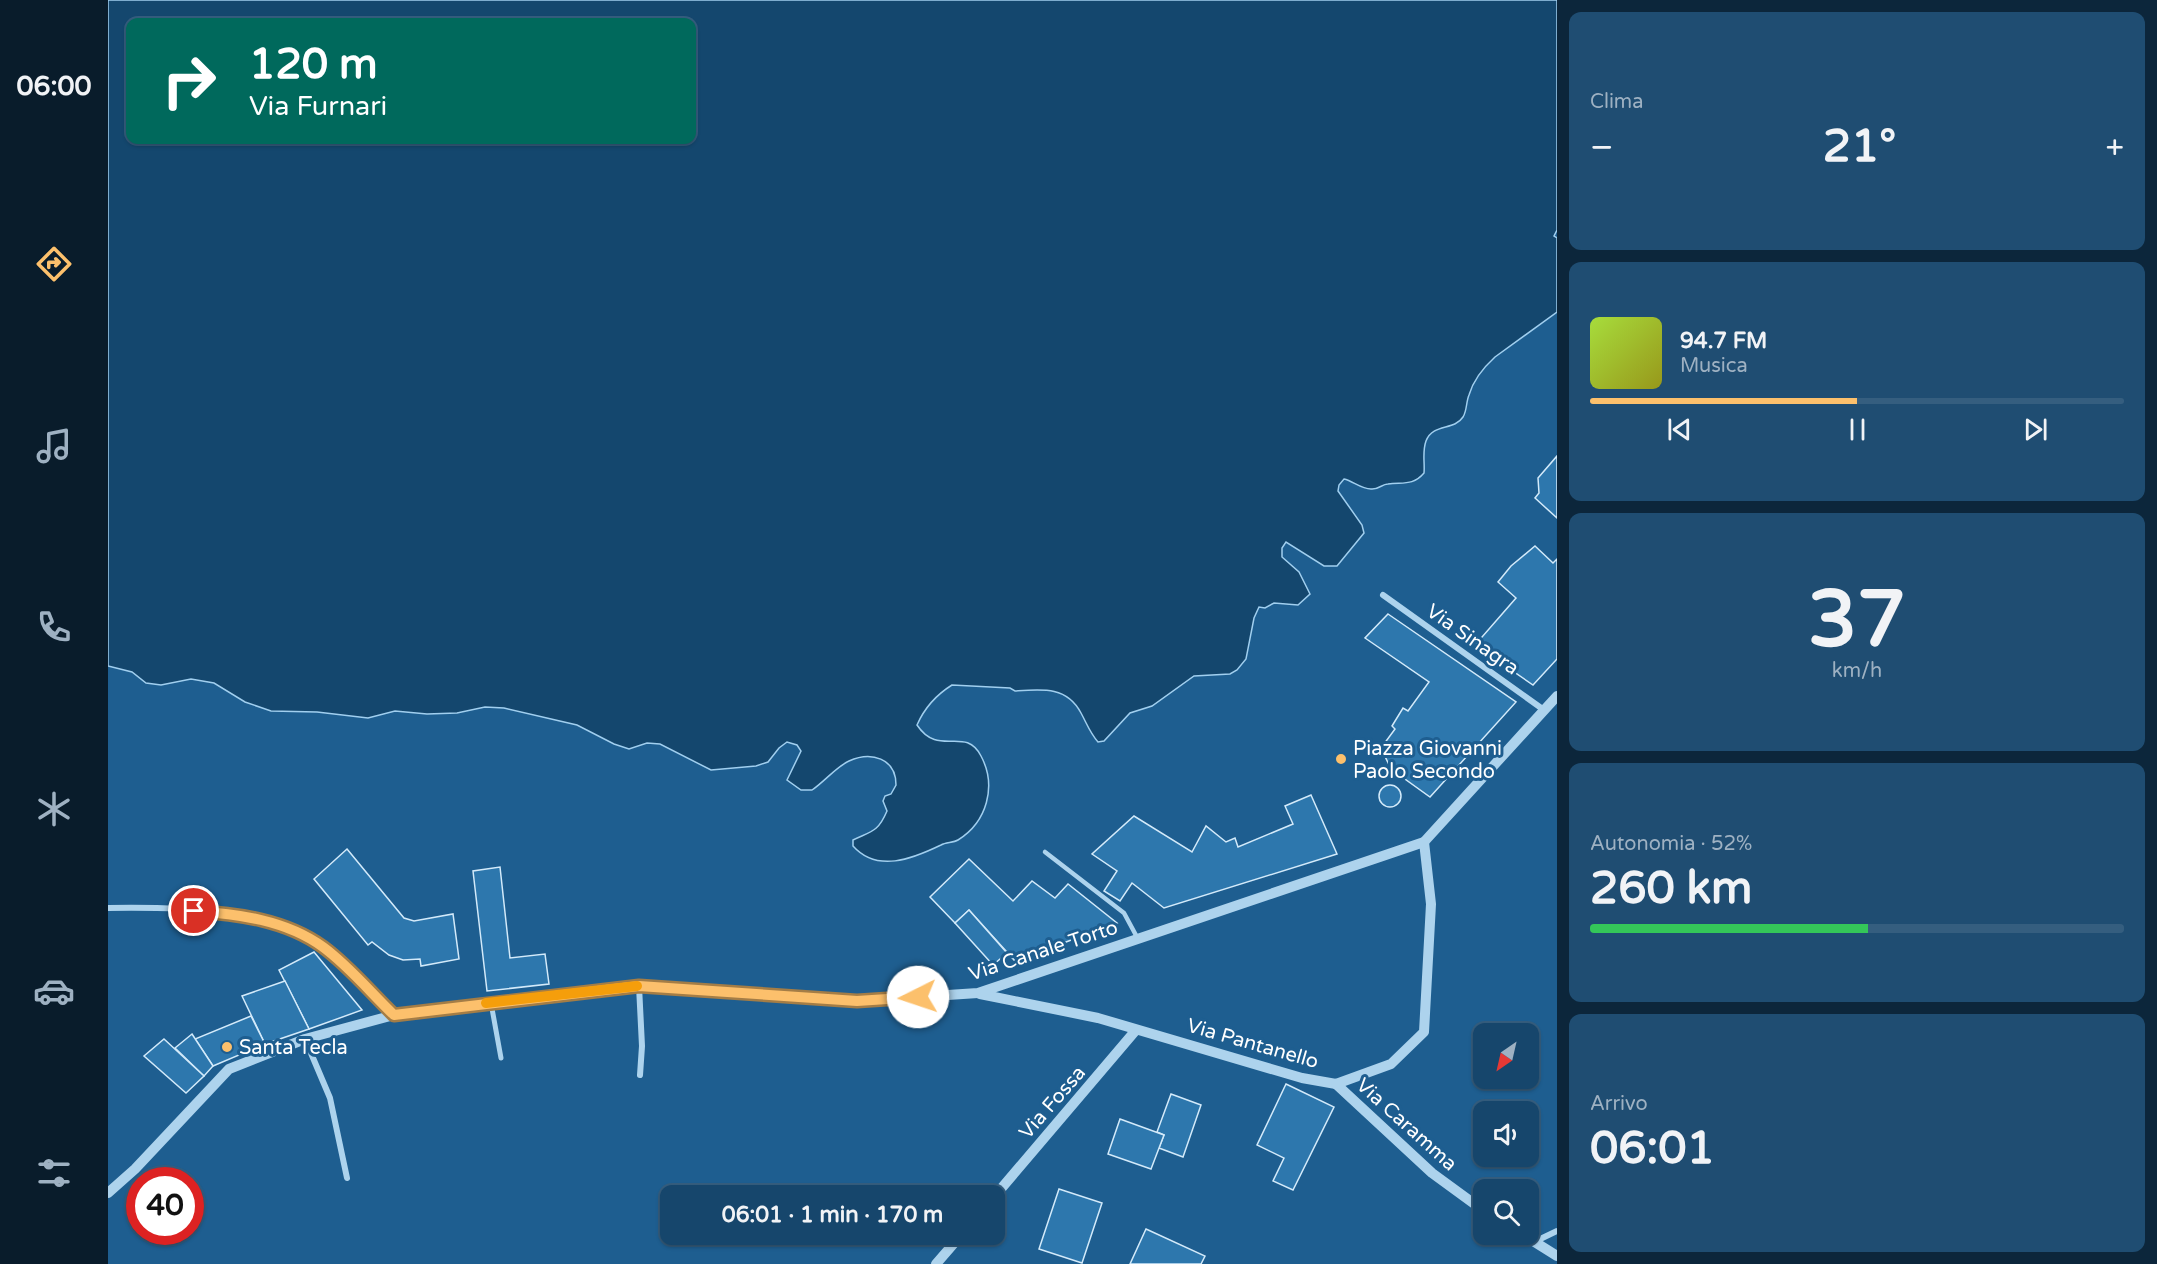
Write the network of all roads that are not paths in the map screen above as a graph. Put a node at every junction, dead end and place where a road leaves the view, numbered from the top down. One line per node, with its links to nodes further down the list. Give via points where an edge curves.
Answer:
1 (1383, 595): 3 (street, Via Sinagra)
2 (1557, 696): 3 (street)
3 (1544, 710): 4 (street)
4 (1424, 842): 7 (street, Via Canale Torto); 16 (street, Via Pantanello, via 1431,904 1424,1032 1391,1064)
5 (1044, 852): 7 (lane, via 1124,913)
6 (108, 908): 11 (street, via 150,907 239,915 297,931 324,947)
7 (1138, 939): 9 (street, Via Canale Torto)
8 (639, 986): 9 (street, Via Canale Torto, via 857,1001); 10 (street, Via Canale Torto); 15 (street)
9 (978, 993): 12 (street, Via Pantanello, via 1098,1018)
10 (491, 1003): 11 (street, Via Canale Torto); 14 (street)
11 (394, 1015): 13 (street, Via Canale Torto)
12 (1136, 1030): 16 (street, Via Pantanello, via 1302,1078); 18 (street, Via Fossa)
13 (305, 1039): 17 (street, via 330,1098); 19 (street, Via Canale Torto, via 230,1069)
14 (501, 1058)
15 (640, 1075)
16 (1336, 1083): 20 (street, Via Caramma, via 1432,1173)
17 (347, 1178)
18 (1004, 1185)
19 (108, 1193)
20 (1473, 1203)
21 (1557, 1231): 22 (street)
22 (1539, 1240)
23 (952, 1245): 26 (street)
24 (1539, 1245): 25 (street)
25 (1557, 1256)
26 (936, 1264)

